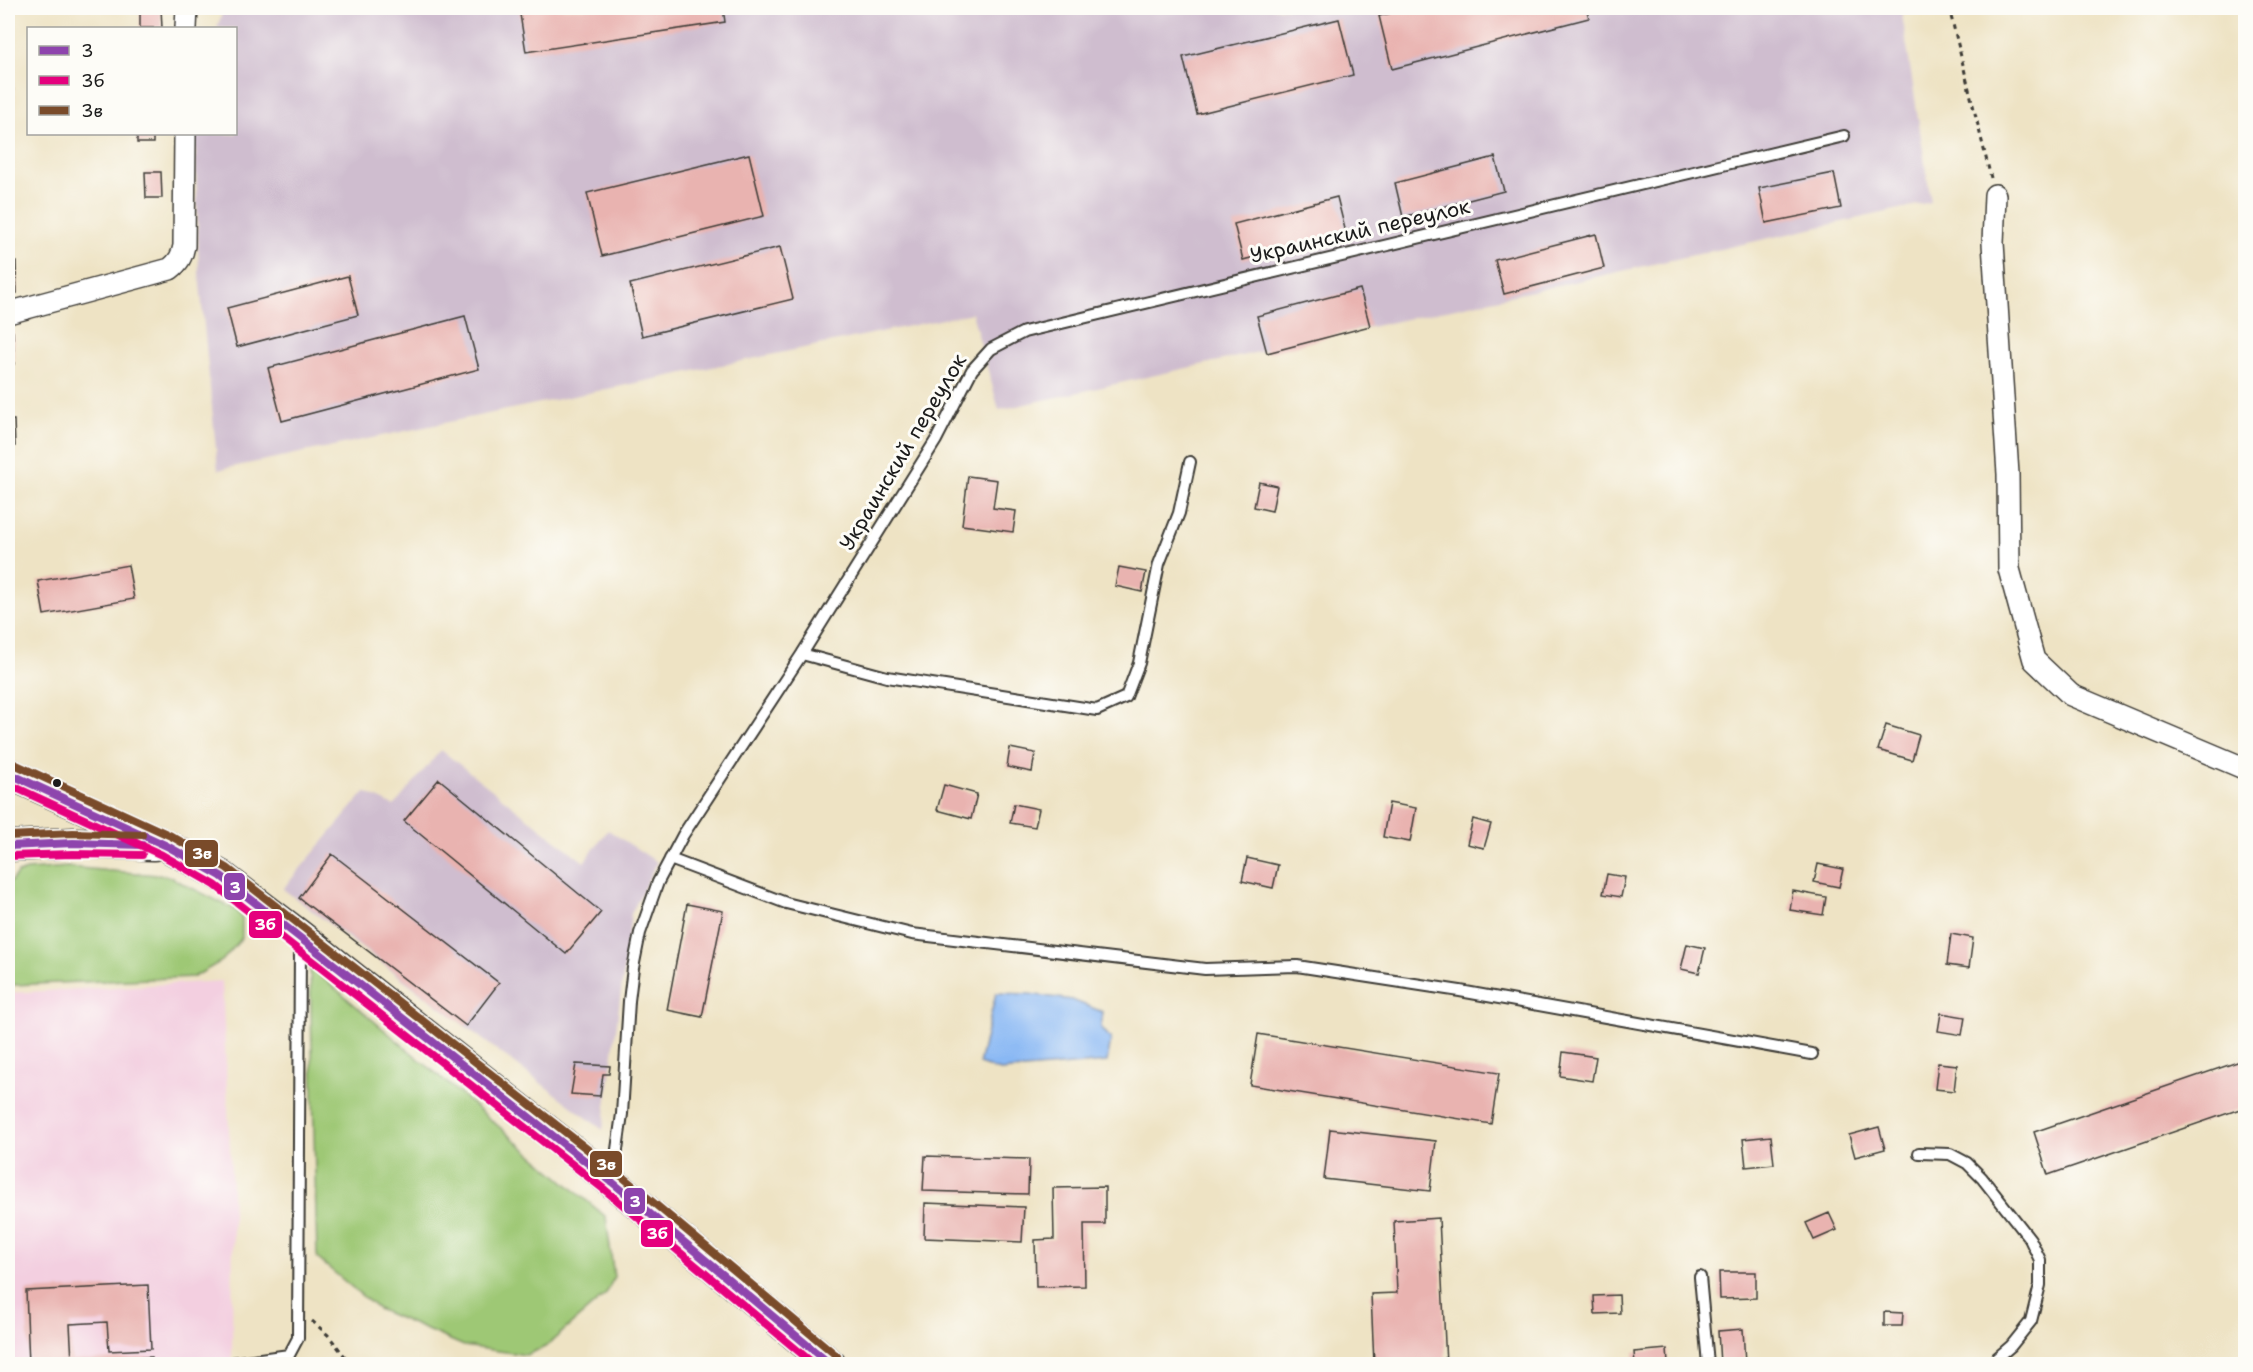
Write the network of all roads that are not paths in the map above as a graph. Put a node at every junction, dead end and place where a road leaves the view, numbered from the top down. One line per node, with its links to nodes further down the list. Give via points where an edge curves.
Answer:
1 (186, 8): 2 (street)
2 (186, 27)
3 (185, 135): 6 (street, via 183,246 178,263 171,269)
4 (1844, 136): 8 (lane, Украинский переулок, via 1035,329 1007,340 991,349 972,370 936,440)
5 (1995, 195): 9 (street, via 1993,243 2008,474 2009,569 2034,660 2071,695)
6 (8, 313)
7 (1190, 462): 8 (lane, via 1179,513 1159,564 1139,663 1126,697 1097,710 887,677)
8 (802, 654): 13 (lane, Украинский переулок)
9 (2246, 769)
10 (8, 773): 12 (street)
11 (8, 846): 12 (street)
12 (167, 846): 14 (street, via 221,876)
13 (670, 858): 15 (lane, via 786,903 912,934 1205,969 1297,966); 17 (lane, Украинский переулок, via 648,906 633,968 622,1114)
14 (300, 936): 17 (street); 19 (lane, via 298,1338 289,1355)
15 (1812, 1054)
16 (1919, 1153): 22 (lane, via 1950,1154 1966,1163 2030,1239 2040,1260 2040,1285 2031,1321)
17 (612, 1182): 20 (street)
18 (1700, 1277): 21 (lane)
19 (232, 1363)
20 (830, 1365)
21 (1707, 1365)
22 (1990, 1365)

